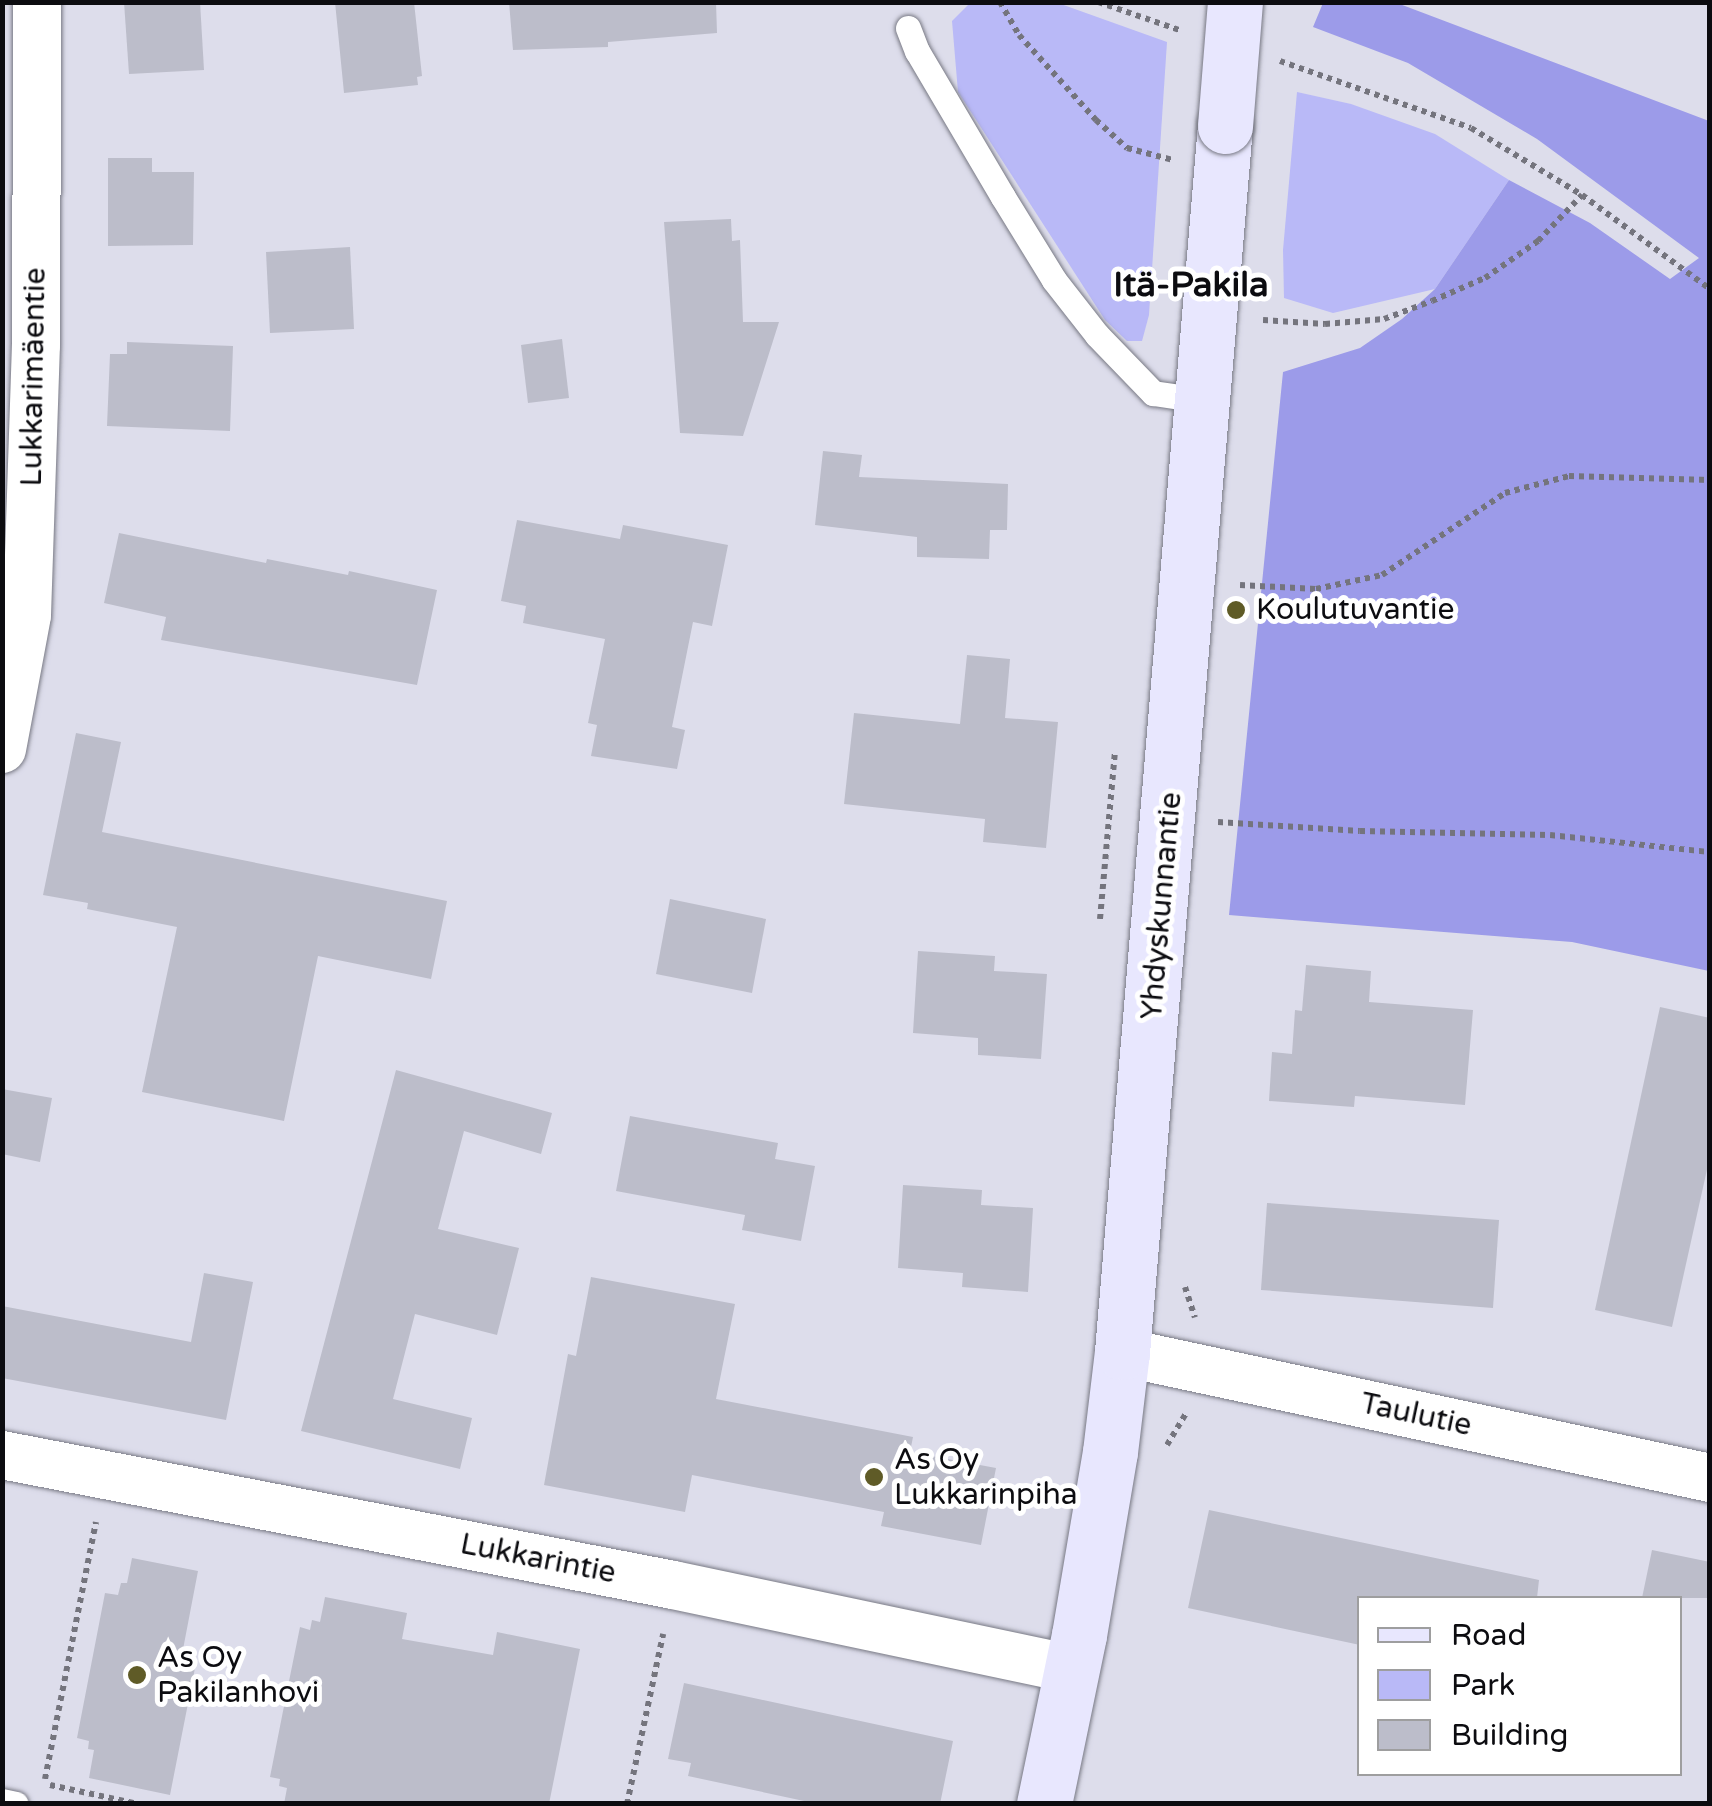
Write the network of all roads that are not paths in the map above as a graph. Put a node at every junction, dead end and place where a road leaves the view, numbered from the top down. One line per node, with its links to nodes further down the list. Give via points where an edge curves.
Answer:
1 (38, 2): 4 (street, Lukkarimäentie)
2 (1215, 19): 5 (main road, Yhdyskunnantie, bridge, via 1225,126)
3 (908, 28): 5 (lane, via 1002,198 1096,335 1154,393)
4 (19, 339): 6 (street, Lukkarimäentie, via 28,615)
5 (1202, 400): 7 (main road, Yhdyskunnantie)
6 (2, 749)
7 (1122, 1352): 9 (street, Taulutie); 10 (main road, Yhdyskunnantie)
8 (2, 1455): 10 (street, Lukkarintie)
9 (1710, 1478)
10 (1073, 1669): 13 (main road, Yhdyskunnantie)
11 (2, 1801): 12 (lane)
12 (16, 1804)
13 (1044, 1804)

